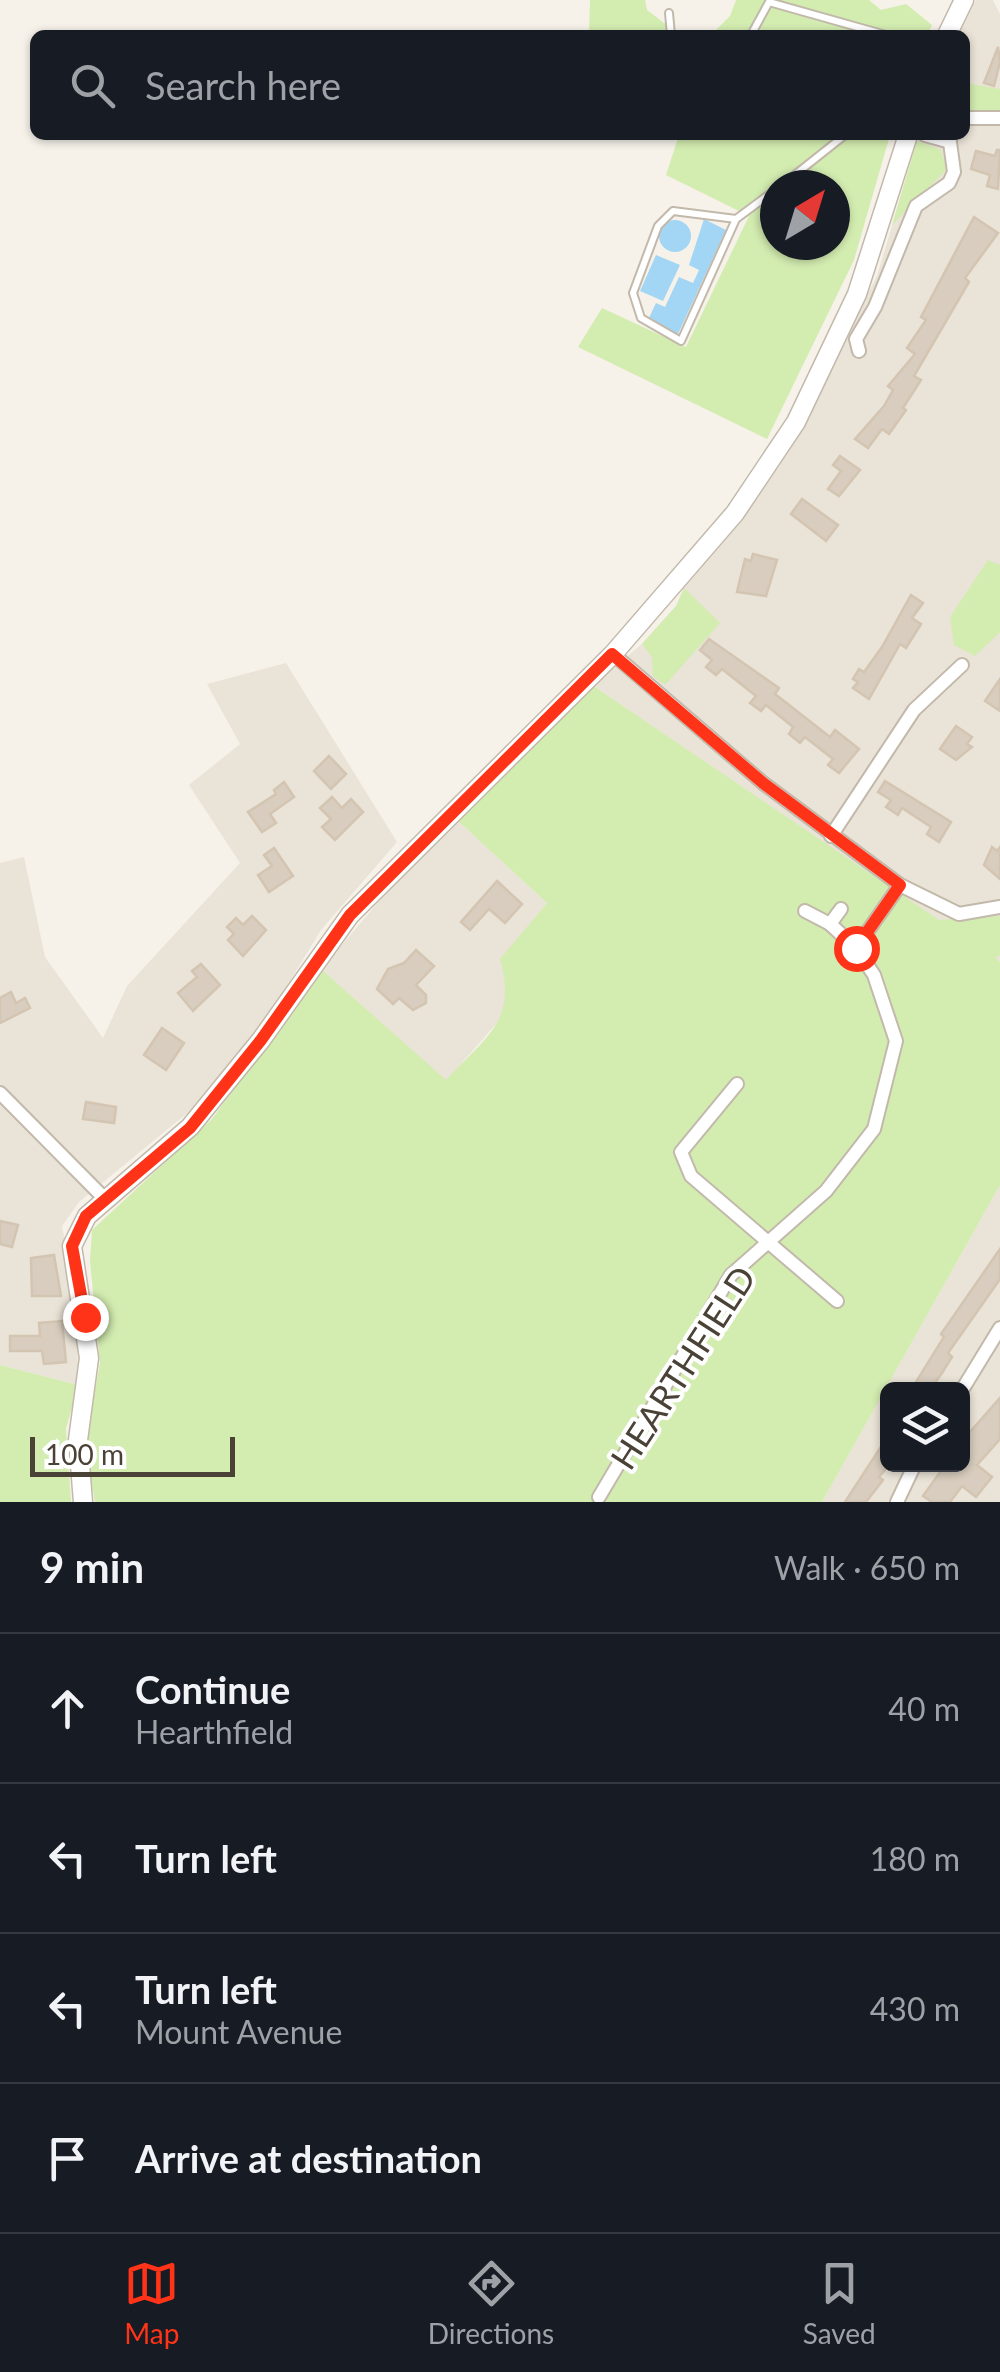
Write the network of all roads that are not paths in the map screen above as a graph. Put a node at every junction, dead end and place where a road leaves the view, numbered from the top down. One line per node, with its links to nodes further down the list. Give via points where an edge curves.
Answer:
1 (964, 0): 6 (street)
2 (670, 13): 3 (lane)
3 (670, 30)
4 (754, 30): 5 (lane, via 769,2)
5 (868, 30)
6 (949, 30)
7 (970, 118): 8 (street)
8 (1000, 118)
9 (838, 140): 12 (lane)
10 (907, 140): 16 (street, via 872,258 796,422 735,513)
11 (948, 140): 15 (street, via 954,172 916,206 904,227 856,340)
12 (801, 170)
13 (760, 201): 14 (lane)
14 (736, 218): 14 (lane, via 681,341 641,318 633,293 665,218 672,211)
15 (859, 351)
16 (612, 654): 18 (street); 27 (street, via 350,915 190,1128)
17 (962, 665): 18 (street, via 914,710)
18 (831, 836): 19 (street)
19 (900, 885): 20 (street, via 959,914); 24 (street)
20 (1000, 907)
21 (841, 909): 23 (street)
22 (805, 911): 23 (street, HEARTHFIELD)
23 (830, 924): 24 (street, HEARTHFIELD)
24 (856, 948): 28 (street, HEARTHFIELD, via 874,974 896,1041 883,1100 852,1162)
25 (738, 1084): 28 (street, HEARTHFIELD, via 681,1152 691,1176)
26 (0, 1093): 27 (street)
27 (106, 1199): 34 (street, via 86,1216 72,1246 88,1358 78,1440)
28 (768, 1241): 29 (street, HEARTHFIELD); 33 (street, HEARTHFIELD, via 732,1275)
29 (837, 1301)
30 (999, 1331): 31 (street)
31 (967, 1382)
32 (912, 1472): 35 (street)
33 (600, 1497)
34 (82, 1502)
35 (897, 1502)

